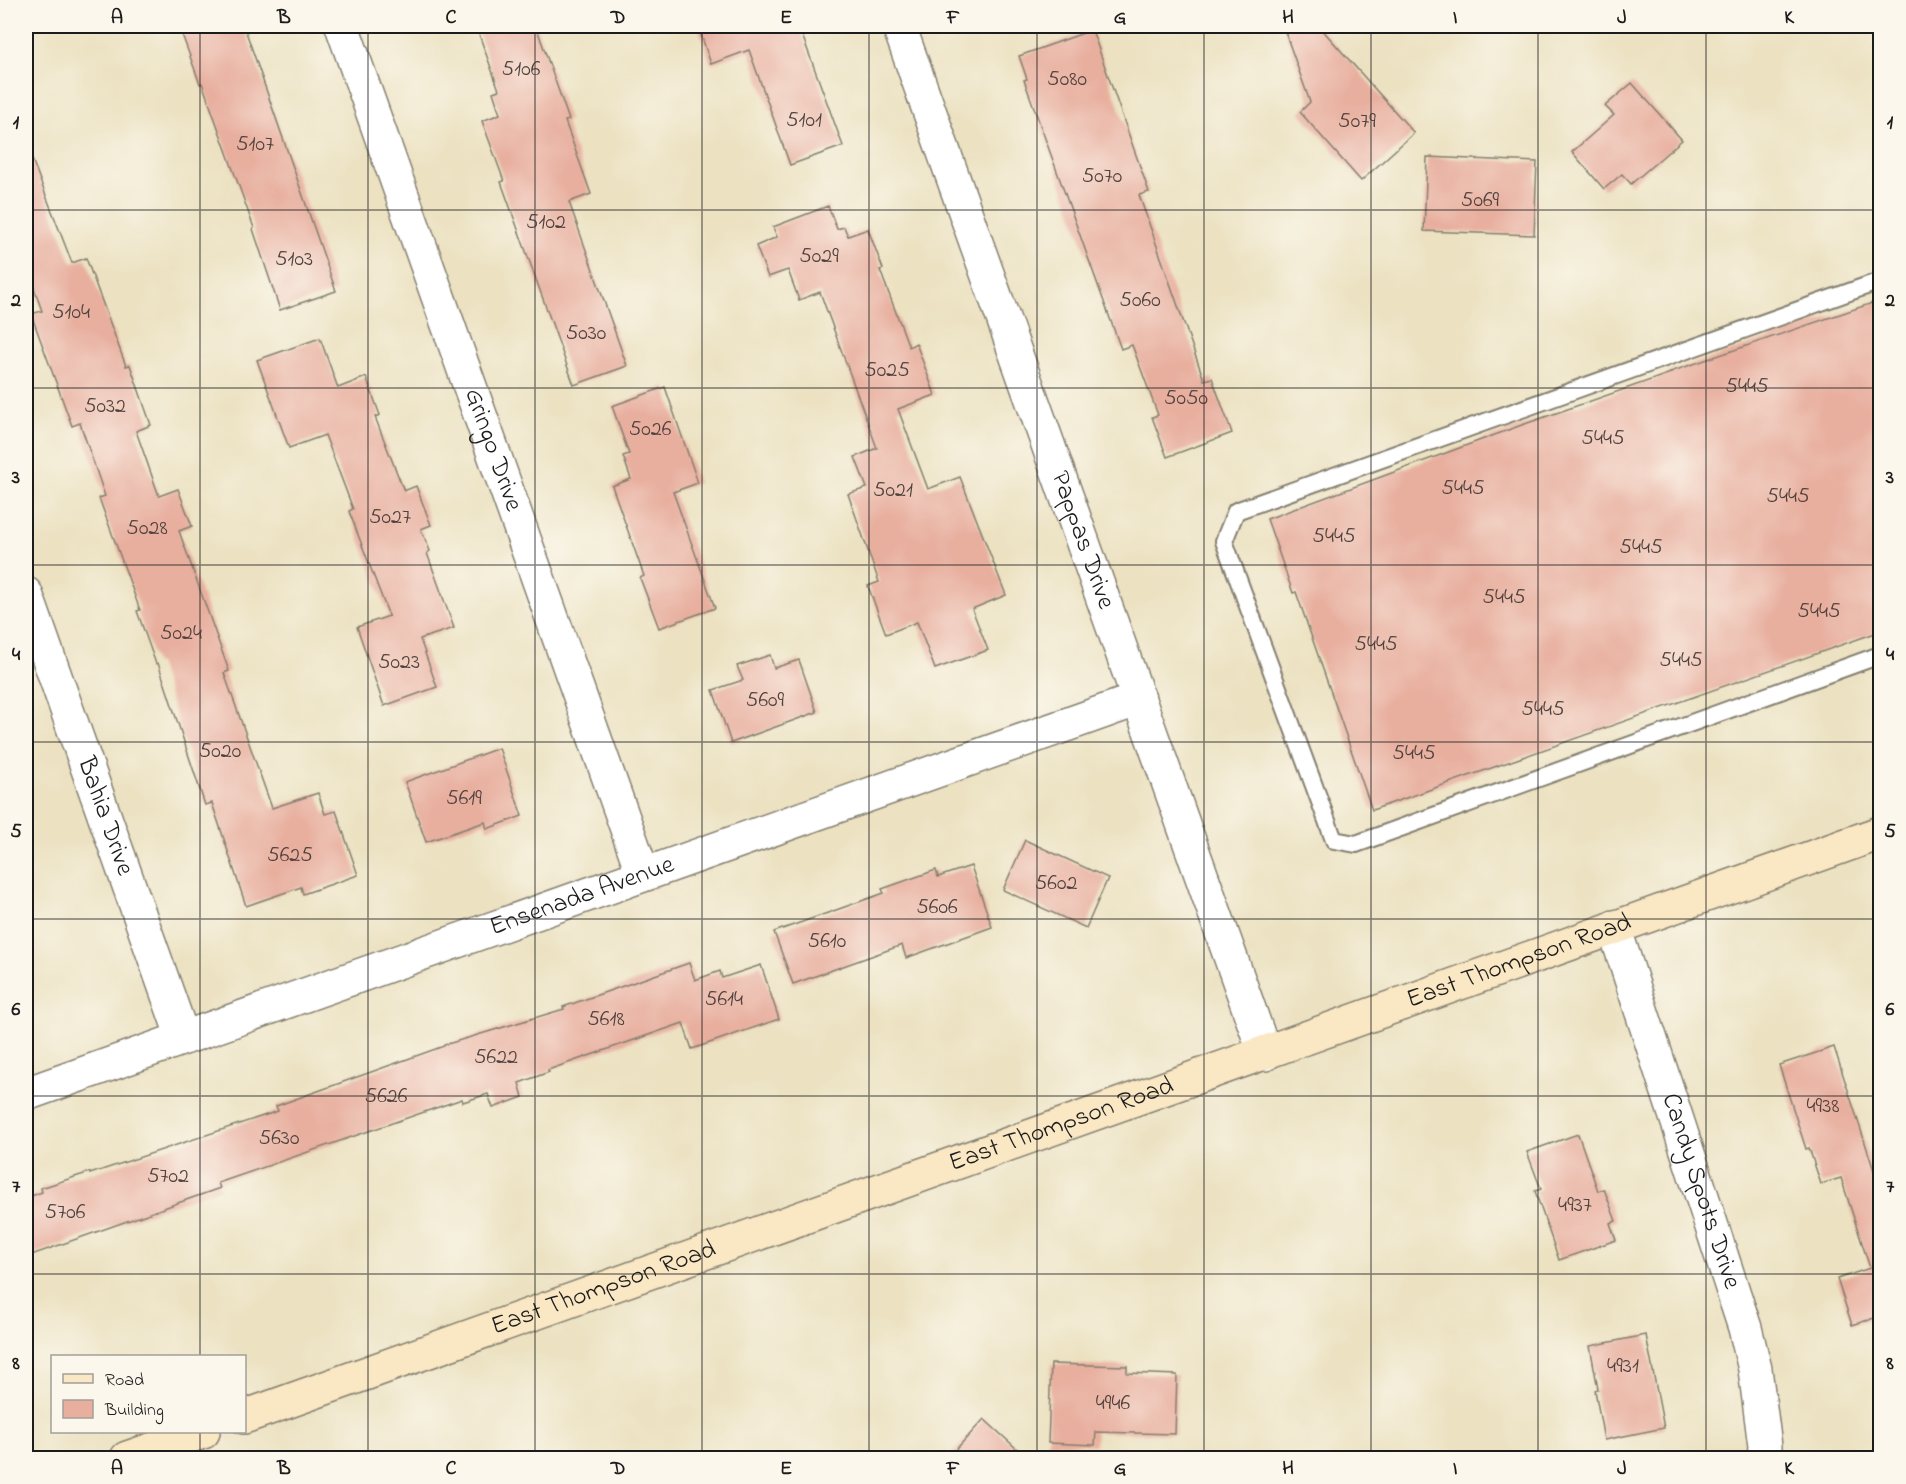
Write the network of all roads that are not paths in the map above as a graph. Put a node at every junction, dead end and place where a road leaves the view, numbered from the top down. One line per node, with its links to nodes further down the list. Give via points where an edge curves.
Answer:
1 (342, 26): 8 (street, Gringo Drive)
2 (899, 26): 6 (street, Pappas Drive)
3 (1881, 281): 5 (lane, via 1236,511 1224,541 1334,840 1356,844)
4 (26, 594): 10 (street, Bahia Drive)
5 (1881, 655)
6 (1139, 699): 8 (street, Ensenada Avenue); 11 (street, Pappas Drive)
7 (1881, 833): 9 (main road, East Thompson Road)
8 (643, 874): 10 (street, Ensenada Avenue)
9 (1614, 927): 11 (main road, East Thompson Road); 16 (street, Candy Spots Drive, via 1745,1328 1755,1369)
10 (183, 1038): 12 (street, Ensenada Avenue)
11 (1265, 1054): 13 (main road, East Thompson Road)
12 (26, 1094)
13 (246, 1416)
14 (197, 1433): 15 (main road)
15 (127, 1458)
16 (1764, 1458)

